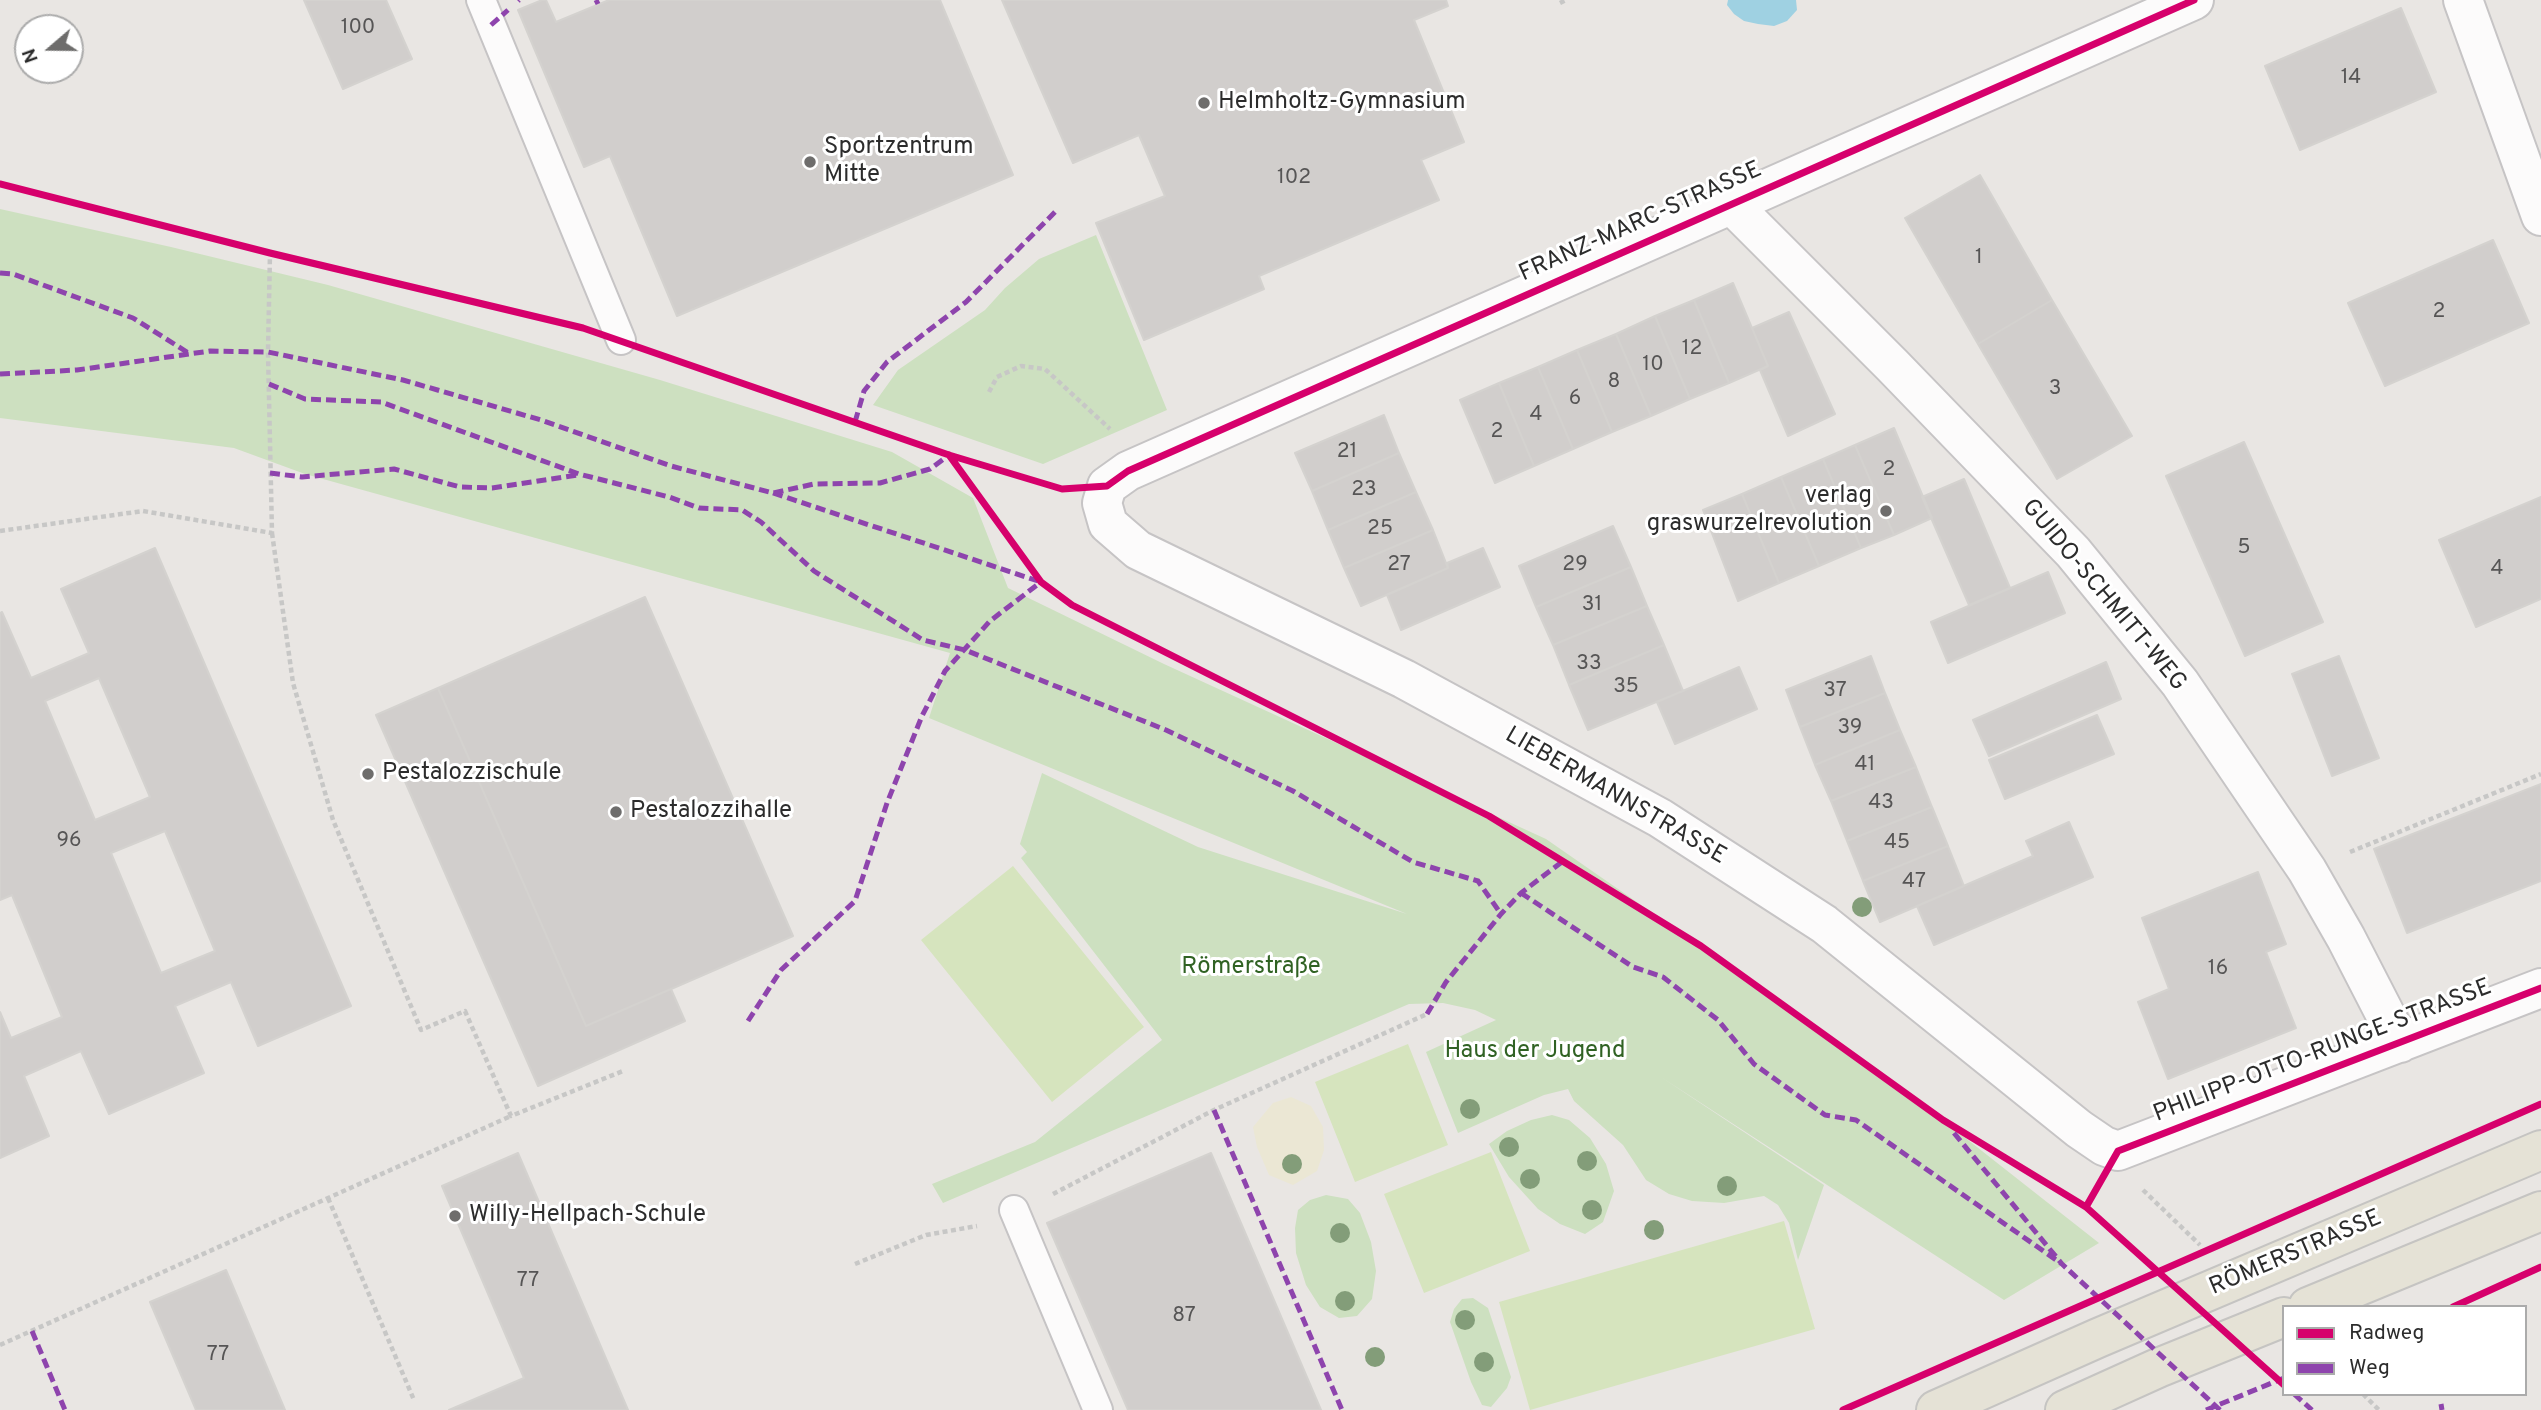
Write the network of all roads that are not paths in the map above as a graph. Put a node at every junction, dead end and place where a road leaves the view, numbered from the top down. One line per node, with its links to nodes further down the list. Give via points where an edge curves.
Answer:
1 (481, 0): 6 (lane)
2 (2194, 0): 4 (street, FRANZ-MARC-STRASSE)
3 (2463, 0): 5 (street)
4 (1732, 205): 7 (street, FRANZ-MARC-STRASSE); 9 (street, GUIDO-SCHMITT-WEG, via 2073,552 2180,683 2307,870)
5 (2541, 216)
6 (621, 340)
7 (1117, 479): 11 (street, LIEBERMANNSTRASSE, via 1102,503 1108,524 1138,550 1404,679 1660,818 1824,924 2079,1129)
8 (2541, 988): 9 (street, PHILIPP-OTTO-RUNGE-STRASSE)
9 (2400, 1043): 11 (street, PHILIPP-OTTO-RUNGE-STRASSE)
10 (2541, 1150): 17 (main road, RÖMERSTRASSE)
11 (2118, 1152)
12 (1014, 1210): 16 (lane)
13 (2541, 1211): 14 (main road)
14 (2313, 1305)
15 (2282, 1318): 18 (main road)
16 (1098, 1410)
17 (1936, 1410)
18 (2065, 1410)

